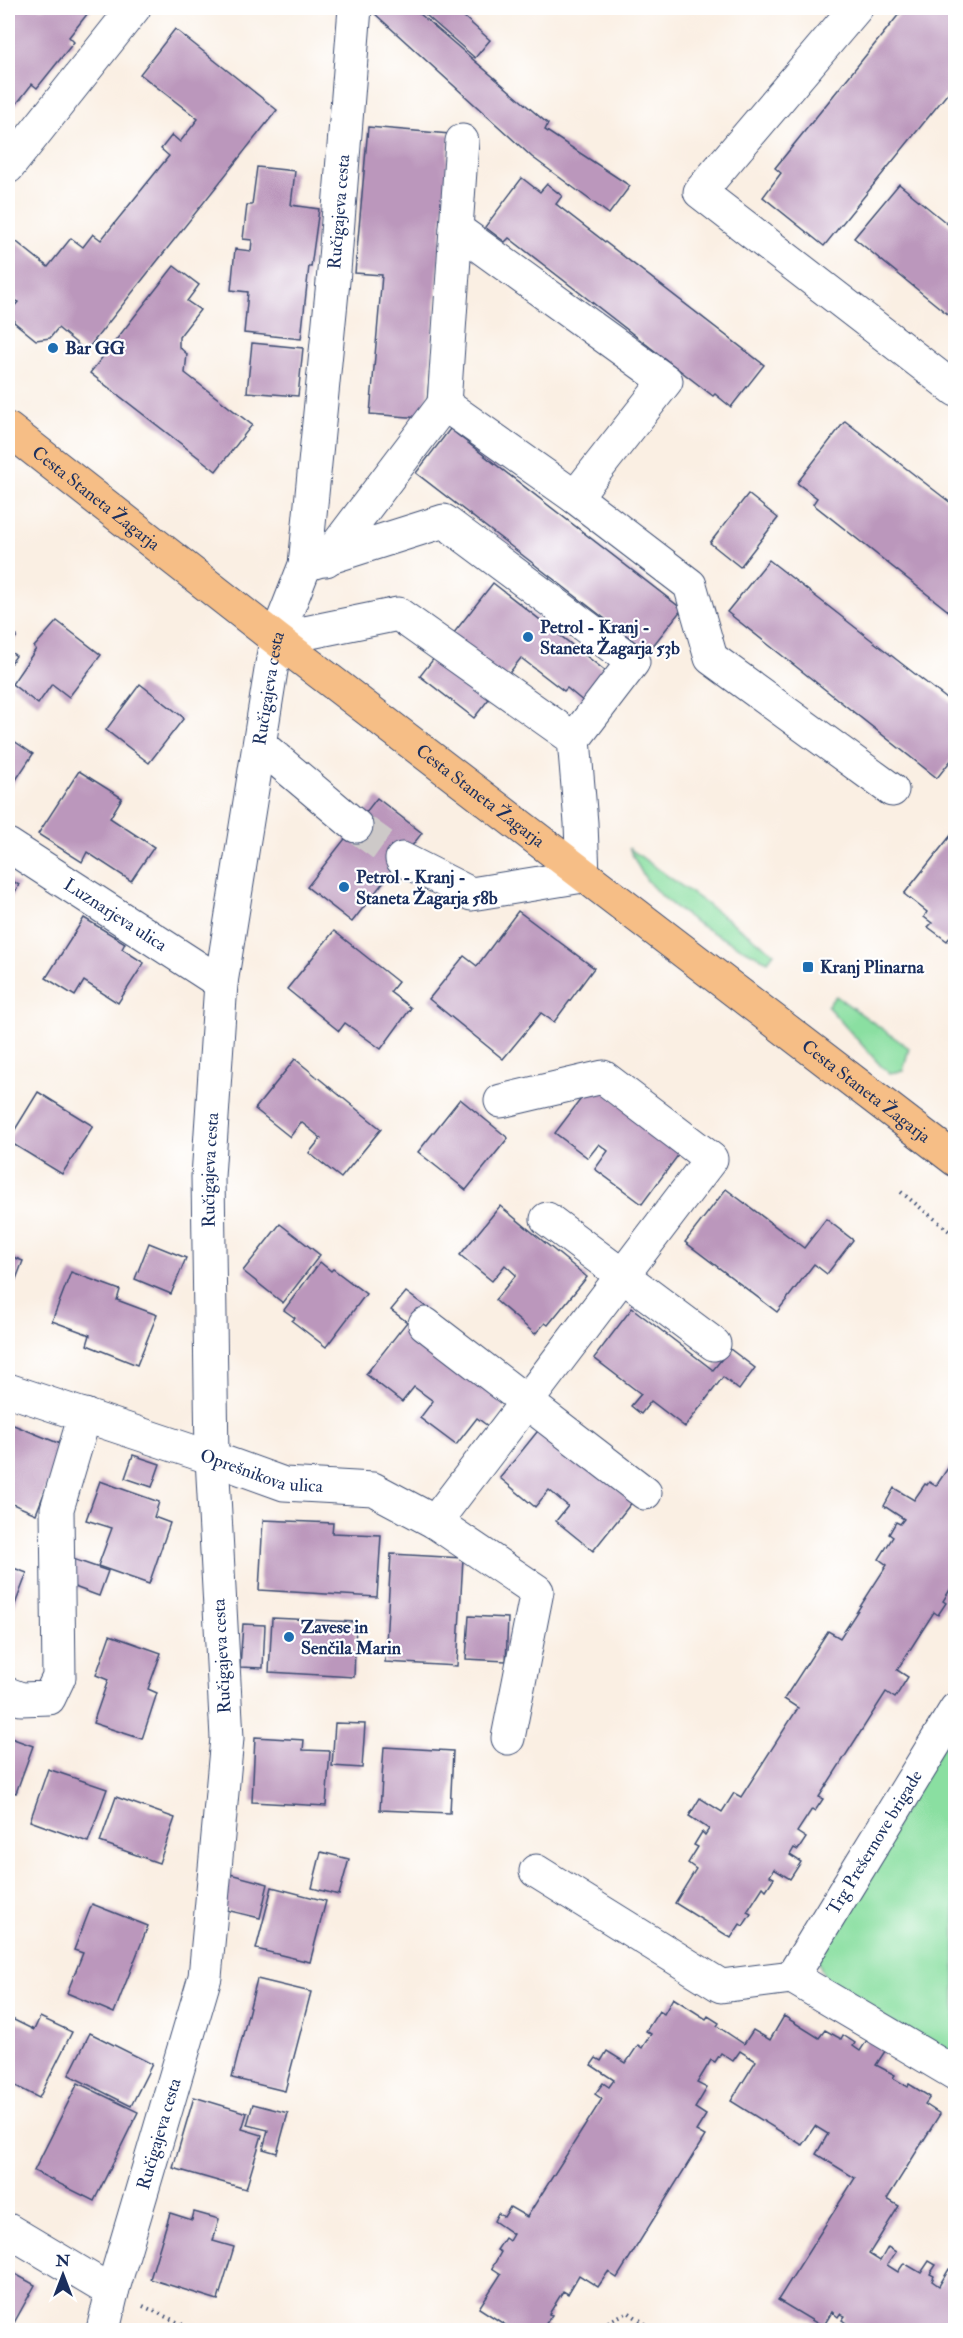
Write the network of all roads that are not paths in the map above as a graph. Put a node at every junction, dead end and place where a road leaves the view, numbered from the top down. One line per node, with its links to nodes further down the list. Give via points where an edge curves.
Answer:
1 (134, 8): 5 (street)
2 (355, 8): 11 (street, Ručigajeva cesta)
3 (856, 8): 7 (street, via 700,192)
4 (462, 141): 6 (street)
5 (8, 167)
6 (456, 229): 8 (street); 10 (street, via 666,381)
7 (956, 390)
8 (444, 404): 10 (street); 11 (street)
9 (8, 429): 12 (main road, Cesta Staneta Žagarja)
10 (575, 496): 15 (street, via 690,585 711,658)
11 (316, 562): 12 (street, Ručigajeva cesta); 13 (street, via 444,521 633,662)
12 (276, 639): 13 (street, via 398,614); 14 (street, Ručigajeva cesta); 19 (main road, Cesta Staneta Žagarja)
13 (574, 739): 19 (street)
14 (261, 746): 16 (street); 20 (street, Ručigajeva cesta)
15 (892, 790)
16 (356, 826)
17 (8, 845): 20 (street, Luznarjeva ulica)
18 (402, 859): 19 (street, via 471,894)
19 (583, 876): 22 (main road, Cesta Staneta Žagarja)
20 (221, 983): 30 (street, Ručigajeva cesta, via 208,1177)
21 (501, 1101): 24 (street, via 603,1077 711,1159)
22 (956, 1160)
23 (547, 1219): 24 (street)
24 (622, 1276): 26 (street); 28 (street)
25 (425, 1324): 28 (street)
26 (714, 1344)
27 (8, 1390): 29 (street, Oprešnikova ulica)
28 (527, 1402): 31 (street); 32 (street)
29 (85, 1415): 30 (street, Oprešnikova ulica); 33 (street, via 57,1509 59,1677 49,1698 21,1699)
30 (212, 1458): 32 (street, Oprešnikova ulica, via 284,1484 373,1489); 40 (street, Ručigajeva cesta, via 226,1738 206,1977)
31 (645, 1493)
32 (435, 1522): 35 (street, Oprešnikova ulica, via 537,1592)
33 (8, 1694)
34 (956, 1709): 37 (street, Trg Prešernove brigade)
35 (508, 1738)
36 (536, 1872): 37 (street, via 721,1986)
37 (792, 1977): 38 (street)
38 (956, 2074)
39 (8, 2230): 40 (street)
40 (112, 2292): 41 (street, Ručigajeva cesta)
41 (103, 2331)

